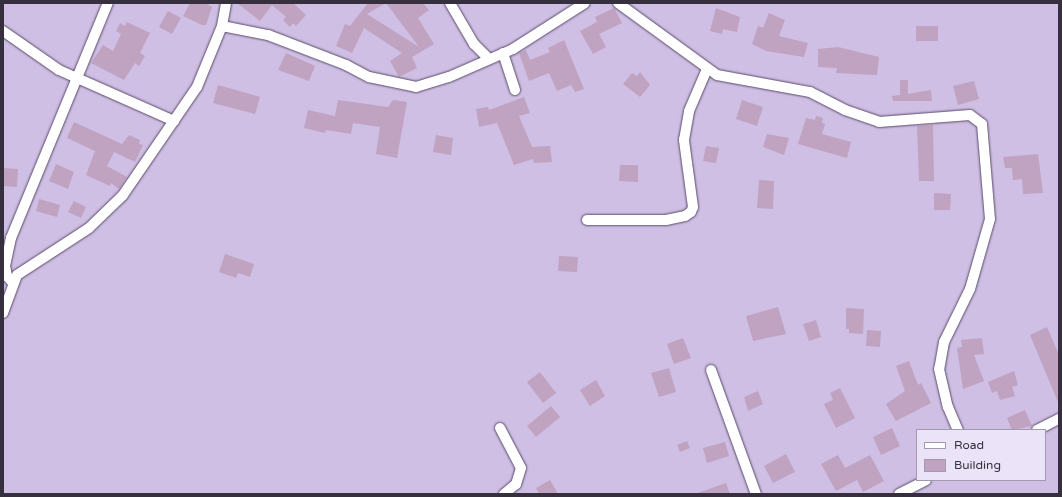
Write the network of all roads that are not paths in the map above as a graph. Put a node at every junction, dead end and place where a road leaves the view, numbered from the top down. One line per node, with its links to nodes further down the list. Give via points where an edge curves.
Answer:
1 (108, 3): 11 (street)
2 (226, 3): 6 (street)
3 (450, 3): 9 (street, via 474,44)
4 (585, 3): 8 (street, via 551,27)
5 (618, 3): 10 (street)
6 (222, 26): 9 (street, via 268,35 370,77 416,87 449,77); 13 (street, via 197,87)
7 (3, 31): 11 (street, via 59,70)
8 (503, 53): 9 (street); 12 (street)
9 (489, 59)
10 (707, 69): 14 (street, via 688,111 684,140 693,207 690,212 685,216 666,220); 20 (street, via 736,81 810,92 844,110 879,122 970,115 982,124 990,219 970,289 944,342 939,369 948,407)
11 (77, 78): 13 (street); 15 (street, via 11,238 6,266 7,276)
12 (514, 90)
13 (174, 121): 15 (street, via 123,195 89,228 17,275)
14 (587, 220)
15 (13, 283): 16 (street)
16 (3, 313)
17 (711, 370): 24 (street)
18 (1059, 418): 21 (street)
19 (500, 428): 23 (street, via 521,468 516,484)
20 (958, 429)
21 (1039, 429)
22 (924, 481): 25 (street)
23 (504, 494)
24 (756, 494)
25 (899, 494)

